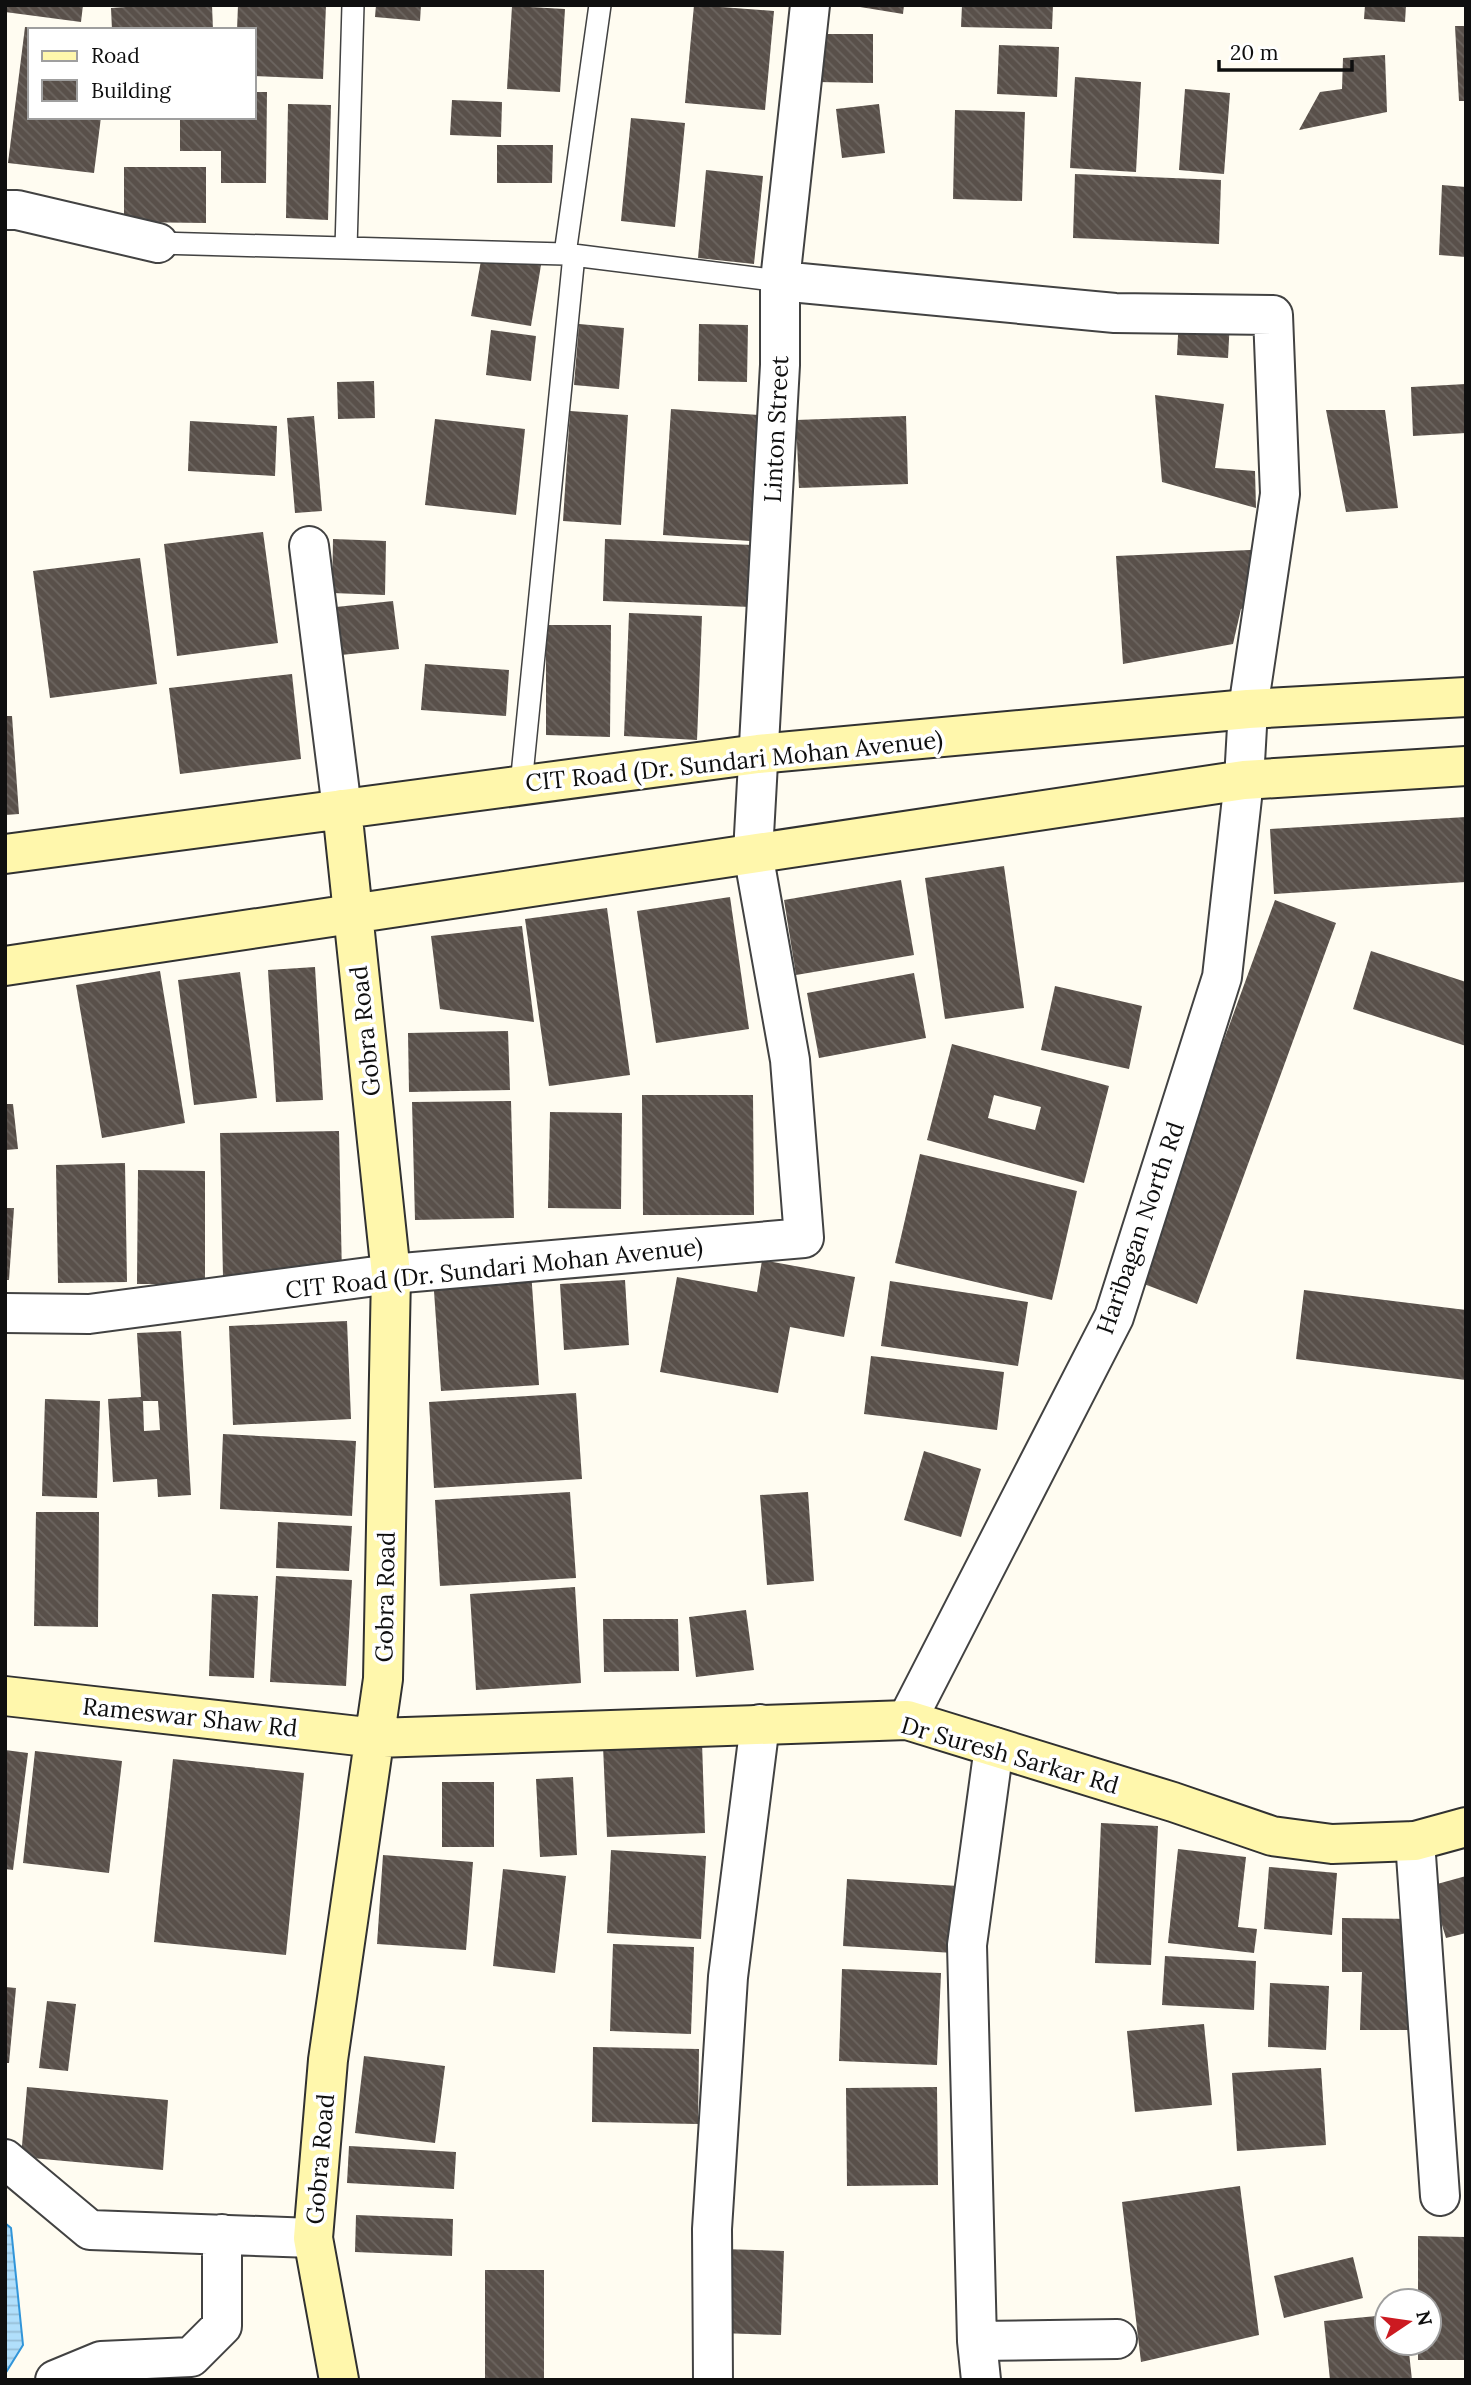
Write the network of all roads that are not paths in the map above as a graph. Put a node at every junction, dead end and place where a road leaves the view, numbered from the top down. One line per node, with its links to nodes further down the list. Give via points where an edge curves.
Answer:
1 (353, 5): 6 (lane)
2 (600, 5): 7 (lane)
3 (810, 5): 8 (street, Linton Street)
4 (5, 210): 5 (street)
5 (158, 243): 6 (lane)
6 (346, 248): 7 (lane)
7 (570, 255): 8 (lane); 15 (lane)
8 (780, 281): 11 (street, Haribagan North Rd, via 1115,313 1273,315 1280,494); 12 (street, Linton Street, via 780,365)
9 (309, 546): 16 (street)
10 (1466, 697): 11 (street, CIT Road (Dr. Sundari Mohan Avenue))
11 (1248, 709): 12 (street, CIT Road (Dr. Sundari Mohan Avenue)); 14 (street, Haribagan North Rd)
12 (758, 754): 15 (street, CIT Road (Dr. Sundari Mohan Avenue)); 18 (street, Linton Street)
13 (1466, 766): 14 (street)
14 (1244, 780): 18 (street); 24 (street, Haribagan North Rd, via 1222,976 1114,1317)
15 (521, 785): 16 (street, CIT Road (Dr. Sundari Mohan Avenue))
16 (342, 809): 17 (street, CIT Road (Dr. Sundari Mohan Avenue)); 19 (street, Gobra Road)
17 (5, 853)
18 (753, 853): 19 (street); 21 (street, CIT Road (Dr. Sundari Mohan Avenue), via 790,1060 804,1238)
19 (353, 914): 20 (street); 21 (street, Gobra Road)
20 (5, 966)
21 (391, 1274): 22 (street, CIT Road (Dr. Sundari Mohan Avenue), via 89,1314); 26 (street, Gobra Road, via 383,1679)
22 (5, 1313)
23 (5, 1696): 26 (street, Rameswar Shaw Rd)
24 (907, 1720): 25 (street, Dr Suresh Sarkar Rd); 27 (street, Dr Suresh Sarkar Rd)
25 (760, 1724): 26 (street, Dr Suresh Sarkar Rd); 38 (street, via 728,1977 712,2229)
26 (376, 1738): 33 (street, Gobra Road, via 328,2060)
27 (994, 1747): 29 (street, Dr Suresh Sarkar Rd, via 1272,1836 1332,1844); 35 (street, via 967,1945)
28 (1466, 1827): 29 (street, Dr Suresh Sarkar Rd)
29 (1415, 1841): 31 (street)
30 (5, 2159): 32 (street, via 90,2230)
31 (1440, 2196)
32 (222, 2234): 33 (street); 36 (street, via 222,2326 191,2357 101,2361)
33 (313, 2238): 37 (street, Gobra Road)
34 (1116, 2339): 35 (street)
35 (977, 2341): 39 (street)
36 (55, 2380)
37 (339, 2380)
38 (713, 2380)
39 (981, 2380)

